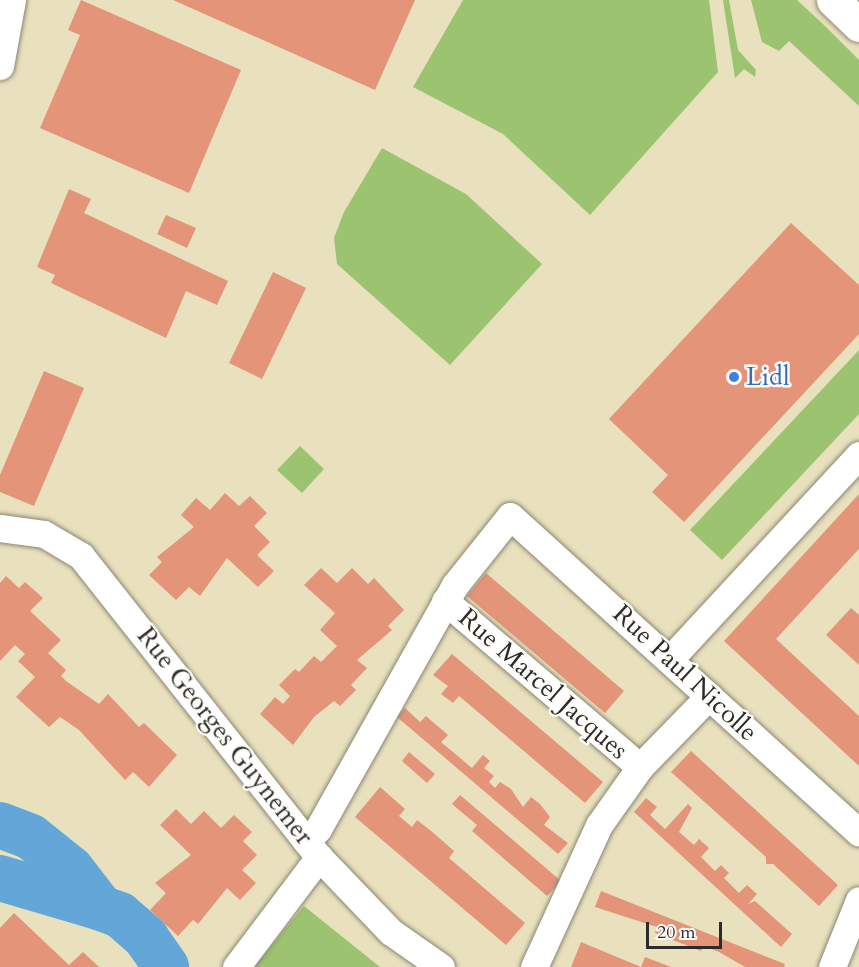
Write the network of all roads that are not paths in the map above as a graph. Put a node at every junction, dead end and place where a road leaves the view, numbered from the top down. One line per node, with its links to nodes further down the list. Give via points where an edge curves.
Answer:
1 (12, 0): 4 (street)
2 (833, 0): 3 (main road)
3 (859, 25)
4 (0, 66)
5 (859, 455): 8 (street)
6 (0, 528): 12 (street, Rue Georges Guynemer, via 64,542 103,578)
7 (446, 601): 8 (street, Rue Paul Nicolle, via 510,516); 10 (street, Rue Marcel Jacques); 12 (street, via 318,829)
8 (670, 658): 9 (street, Rue Paul Nicolle)
9 (709, 696): 10 (street); 11 (street, Rue Paul Nicolle)
10 (640, 767): 16 (street, via 600,825)
11 (859, 831)
12 (313, 849): 14 (street); 15 (street, Rue Georges Guynemer, via 391,932)
13 (859, 900): 17 (street)
14 (236, 967)
15 (441, 967)
16 (534, 967)
17 (832, 967)

